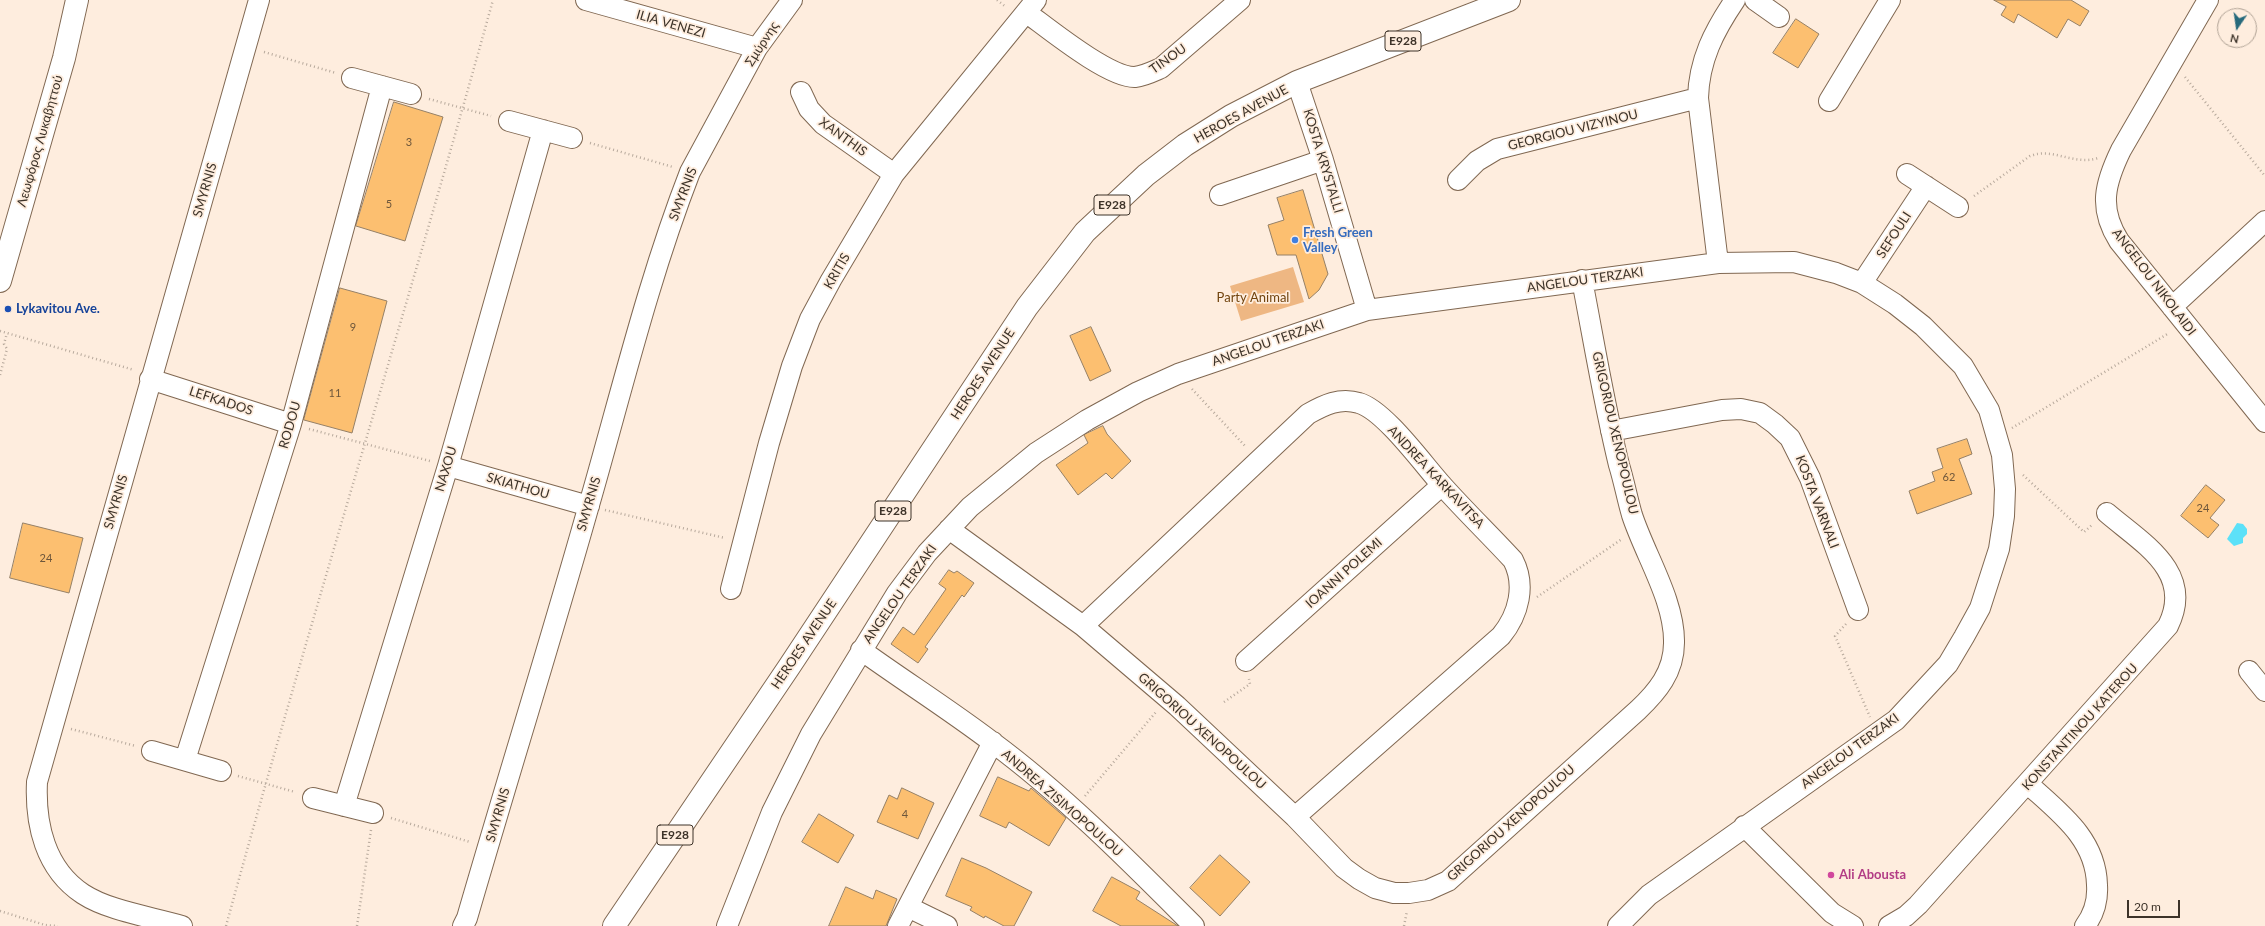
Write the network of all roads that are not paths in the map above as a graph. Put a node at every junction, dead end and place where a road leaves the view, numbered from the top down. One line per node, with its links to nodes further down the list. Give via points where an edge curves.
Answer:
1 (77, 0): 32 (main road, Λεωφόρος Λυκαβηττού, via 64,58)
2 (259, 0): 39 (street, SMYRNIS)
3 (586, 0): 13 (street, ILIA VENEZI)
4 (792, 0): 13 (street, Σμύρνης)
5 (1240, 0): 11 (street, TINOU, via 1161,68 1134,77 1120,75 1101,65)
6 (1509, 0): 15 (main road, HEROES AVENUE / E928)
7 (1735, 0): 19 (street, via 1709,42 1702,60)
8 (1755, 0): 12 (street)
9 (1890, 0): 20 (street)
10 (2204, 1): 37 (street, ANGELOU NIKOLAIDI, via 2121,150 2111,171 2105,194 2111,228)
11 (1031, 7): 25 (street, KRITIS)
12 (1779, 17)
13 (757, 48): 45 (street, SMYRNIS, via 690,172 644,308)
14 (352, 78): 16 (street)
15 (1297, 82): 24 (street, KOSTA KRYSTALLI); 68 (main road, HEROES AVENUE / E928, via 1231,116 1185,145 1146,175 1085,232 1026,308)
16 (382, 86): 18 (street); 41 (street, RODOU)
17 (801, 92): 25 (street, XANTHIS, via 809,109 823,124)
18 (411, 94)
19 (1698, 98): 27 (street, GEORGIOU VIZYINOU, via 1497,149 1477,161); 33 (street)
20 (1829, 102)
21 (510, 121): 22 (street)
22 (543, 130): 23 (street); 43 (street, NAXOU)
23 (572, 138)
24 (1323, 160): 29 (street); 38 (street, KOSTA KRYSTALLI)
25 (894, 174): 48 (street, KRITIS, via 810,319 792,366)
26 (1907, 174): 28 (street)
27 (1458, 180)
28 (1926, 186): 30 (street); 36 (street, SEFOULI)
29 (1220, 194)
30 (1958, 207)
31 (2265, 221): 37 (street)
32 (6, 235): 35 (main road, Λεωφόρος Λυκαβηττού)
33 (1718, 263): 34 (street, ANGELOU TERZAKI); 36 (street, ANGELOU TERZAKI, via 1794,262)
34 (1582, 280): 38 (street, ANGELOU TERZAKI); 42 (street, GRIGORIOU XENOPOULOU)
35 (0, 281)
36 (1862, 283): 64 (street, ANGELOU TERZAKI, via 1923,326 1954,356 1989,410 2000,446 2005,489 1999,549 1980,608 1948,664 1896,720)
37 (2172, 307): 40 (street, ANGELOU NIKOLAIDI)
38 (1367, 310): 47 (street, ANGELOU TERZAKI, via 1178,374 1138,392 1036,453 975,503)
39 (151, 377): 41 (street, LEFKADOS); 66 (street, SMYRNIS, via 37,782 36,807 38,824 56,868 68,882 84,894 108,905)
40 (2265, 422)
41 (291, 424): 57 (street, RODOU)
42 (1611, 431): 49 (street, KOSTA VARNALI, via 1722,410 1760,413 1790,438 1810,478); 63 (street, GRIGORIOU XENOPOULOU, via 1632,514 1672,622 1672,662 1666,678 1655,694 1448,881 1428,890 1394,893 1375,888 1344,868)
43 (448, 466): 45 (street, SKIATHOU); 61 (street, NAXOU)
44 (1442, 485): 50 (street, ANDREA KARKAVITSA, via 1378,413 1360,403 1346,400 1323,405 1308,414); 52 (street, IOANNI POLEMI); 63 (street, ANDREA KARKAVITSA, via 1513,560 1520,582 1516,612 1502,636)
45 (589, 506): 67 (street, SMYRNIS, via 468,918)
46 (2107, 513): 59 (street, KONSTANTINOU KATEROU, via 2162,560 2172,575 2176,601 2174,615 2156,642)
47 (949, 529): 50 (street, GRIGORIOU XENOPOULOU); 51 (street, ANGELOU TERZAKI, via 901,588)
48 (731, 589)
49 (1858, 610)
50 (1083, 626): 63 (street, GRIGORIOU XENOPOULOU, via 1168,698)
51 (860, 650): 55 (street, ANDREA ZISIMOPOULOU); 69 (street, ANGELOU TERZAKI, via 811,734 772,812)
52 (1246, 661)
53 (2249, 671): 54 (street)
54 (2265, 690)
55 (993, 742): 65 (street); 72 (street, ANDREA ZISIMOPOULOU, via 1073,810)
56 (152, 751): 57 (street)
57 (185, 760): 58 (street)
58 (221, 771)
59 (2028, 784): 75 (street, KONSTANTINOU KATEROU, via 1918,905 1906,916); 76 (street, via 2066,819 2090,849 2097,873 2098,894 2093,912)
60 (313, 798): 61 (street)
61 (344, 806): 62 (street)
62 (373, 813)
63 (1295, 817)
64 (1744, 826): 73 (street, ANGELOU TERZAKI, via 1649,895); 74 (street, via 1832,913)
65 (908, 907): 70 (street); 71 (street)
66 (182, 926)
67 (463, 926)
68 (614, 926)
69 (727, 926)
70 (898, 926)
71 (947, 926)
72 (1194, 926)
73 (1618, 926)
74 (1853, 926)
75 (1888, 926)
76 (2085, 926)

